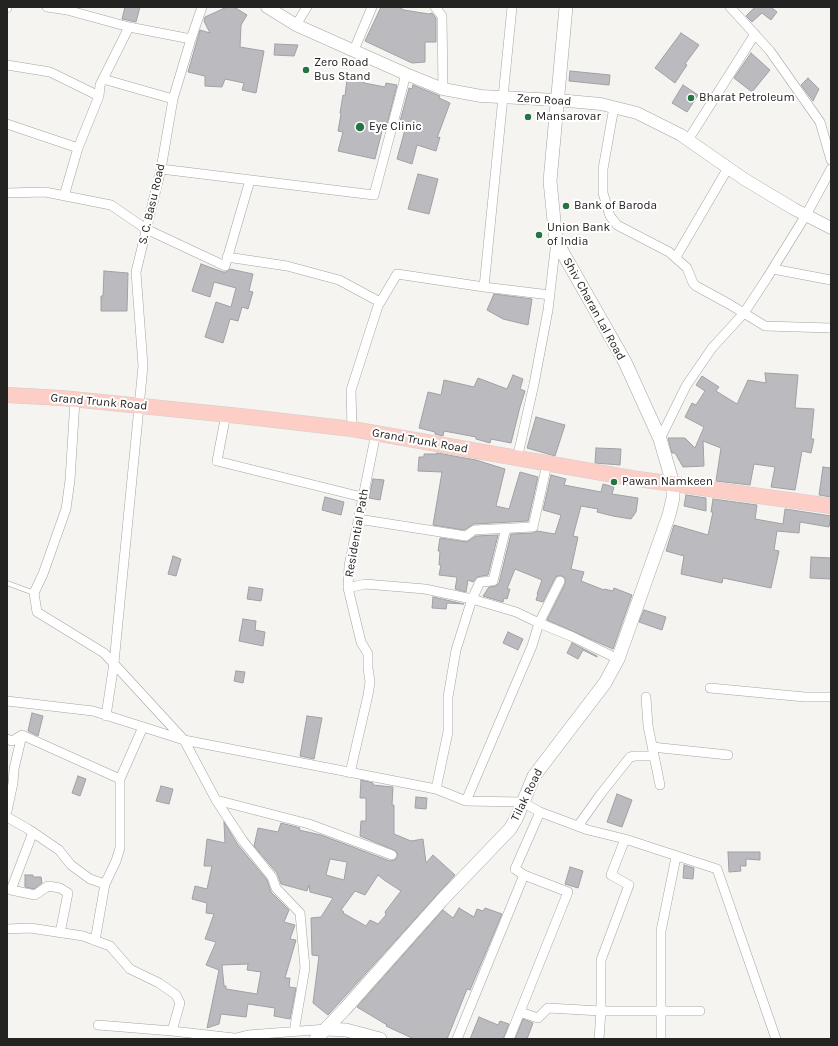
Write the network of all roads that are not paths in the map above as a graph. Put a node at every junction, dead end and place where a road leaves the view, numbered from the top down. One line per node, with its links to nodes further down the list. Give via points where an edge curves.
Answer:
1 (47, 7): 11 (street)
2 (202, 7): 13 (street, S. C. Basu Road)
3 (267, 7): 10 (street, Zero Road)
4 (308, 7): 10 (street)
5 (372, 7): 14 (street)
6 (435, 7): 18 (street, via 442,16)
7 (512, 7): 20 (street)
8 (566, 7): 22 (main road, Shiv Charan Lal Road)
9 (730, 7): 12 (street)
10 (296, 25): 14 (street, Zero Road)
11 (129, 26): 13 (street); 17 (street)
12 (755, 34): 25 (street); 27 (street, via 770,50 820,122)
13 (191, 39): 21 (street, S. C. Basu Road)
14 (354, 50): 16 (street, Zero Road)
15 (7, 65): 19 (street, via 50,72)
16 (406, 74): 18 (street, Zero Road); 31 (street, via 374,195)
17 (103, 80): 19 (street); 21 (street)
18 (443, 89): 20 (street, Zero Road)
19 (99, 96): 26 (street)
20 (503, 97): 22 (street, Zero Road); 42 (street)
21 (173, 99): 29 (street, S. C. Basu Road)
22 (558, 100): 23 (street, Zero Road); 37 (main road, Shiv Charan Lal Road, via 550,181)
23 (614, 107): 25 (street, Zero Road, via 637,113); 39 (street, via 603,169 603,193 610,216 617,225)
24 (7, 124): 26 (street)
25 (688, 140): 28 (street, Zero Road)
26 (78, 148): 33 (street)
27 (831, 160)
28 (728, 168): 34 (street, Zero Road); 39 (street)
29 (161, 169): 31 (street); 36 (street, S. C. Basu Road)
30 (831, 169): 34 (street)
31 (250, 180): 38 (street)
32 (7, 193): 33 (street, via 45,192)
33 (64, 196): 36 (street, via 111,205)
34 (806, 215): 35 (street, Zero Road); 40 (street)
35 (831, 228)
36 (146, 229): 38 (street, via 225,266); 49 (street, S. C. Basu Road, via 136,272 143,366)
37 (556, 241): 43 (street); 53 (main road, Shiv Charan Lal Road, via 625,362)
38 (227, 257): 44 (street, via 287,266 339,280)
39 (676, 258): 45 (street, via 687,268 696,286)
40 (773, 269): 41 (street); 45 (street)
41 (831, 280)
42 (484, 287): 43 (street); 44 (street, via 397,274)
43 (550, 295): 54 (street)
44 (380, 302): 51 (street, via 351,390)
45 (744, 313): 46 (street, via 765,326); 53 (street, via 712,348 686,386)
46 (831, 328)
47 (7, 396): 48 (main road, Grand Trunk Road)
48 (75, 400): 49 (main road, Grand Trunk Road); 64 (street, via 66,509)
49 (138, 406): 50 (main road, Grand Trunk Road); 68 (street, S. C. Basu Road)
50 (226, 414): 51 (main road, Grand Trunk Road); 57 (street, via 217,461)
51 (352, 429): 52 (main road, Grand Trunk Road)
52 (376, 433): 54 (main road, Grand Trunk Road); 57 (street, Residential Path)
53 (660, 439): 56 (main road, Shiv Charan Lal Road)
54 (517, 459): 55 (main road, Grand Trunk Road)
55 (547, 464): 56 (main road, Grand Trunk Road); 60 (street, via 533,527)
56 (673, 484): 58 (main road, Grand Trunk Road); 67 (main road, Tilak Road, via 669,515)
57 (362, 497): 59 (street, Residential Path)
58 (831, 506)
59 (358, 520): 60 (street, via 466,536 474,530); 63 (street, Residential Path, via 349,566)
60 (506, 528): 65 (street, via 493,580 480,582)
61 (560, 580): 66 (street)
62 (7, 583): 64 (lane)
63 (348, 588): 65 (street, via 365,584 425,589); 80 (street, Residential Path, via 361,642 368,654 370,682)
64 (34, 593): 68 (street, via 37,612 104,652)
65 (472, 599): 66 (street, via 516,612); 83 (street, via 456,650 448,697 448,732)
66 (540, 623): 67 (street); 85 (street)
67 (618, 659): 86 (main road, Tilak Road, via 605,683 534,776)
68 (114, 663): 73 (street, S. C. Basu Road); 77 (street)
69 (710, 688): 70 (street)
70 (831, 697)
71 (646, 698): 78 (street)
72 (8, 704): 73 (street, via 93,711)
73 (106, 716): 74 (street)
74 (143, 727): 77 (street); 81 (street)
75 (22, 735): 76 (street, via 12,741); 81 (street); 87 (street)
76 (7, 739)
77 (184, 740): 80 (street); 84 (street)
78 (653, 752): 79 (street); 82 (street); 90 (street, via 630,757)
79 (728, 755)
80 (350, 773): 83 (street)
81 (120, 779): 96 (street, via 120,848)
82 (660, 785)
83 (436, 790): 85 (street)
84 (216, 800): 93 (street, via 309,824); 107 (street, via 272,878 276,888 300,913 305,968)
85 (466, 801): 86 (street)
86 (522, 802): 88 (street); 105 (main road, Tilak Road, via 510,828)
87 (7, 811)
88 (540, 812): 90 (street); 95 (street, via 515,869)
89 (7, 817): 91 (street)
90 (578, 826): 92 (street)
91 (34, 832): 96 (street, via 59,850 71,865 90,879); 98 (street, via 11,890 35,895 48,886 60,888 68,893)
92 (625, 839): 94 (street); 100 (street, via 611,875 629,885 601,960)
93 (392, 855)
94 (676, 857): 103 (street, via 661,931); 115 (street, via 717,869)
95 (524, 875): 102 (street, via 568,892); 111 (street)
96 (104, 884): 99 (street)
97 (7, 929): 98 (street, via 30,928)
98 (60, 933): 99 (street, via 83,936)
99 (95, 941): 106 (street, via 110,946 130,969 159,983 176,995 180,1003)
100 (601, 1011): 102 (street, via 548,1008 538,1018); 103 (street); 113 (street)
101 (700, 1011): 103 (street)
102 (520, 1012): 112 (street)
103 (662, 1012): 114 (street)
104 (98, 1025): 106 (street)
105 (327, 1028): 107 (street); 109 (main road, Tilak Road); 110 (main road)
106 (172, 1030): 108 (street)
107 (294, 1032): 108 (street, via 248,1035)
108 (233, 1039)
109 (316, 1039)
110 (380, 1039)
111 (457, 1039)
112 (509, 1039)
113 (599, 1039)
114 (661, 1039)
115 (776, 1039)

